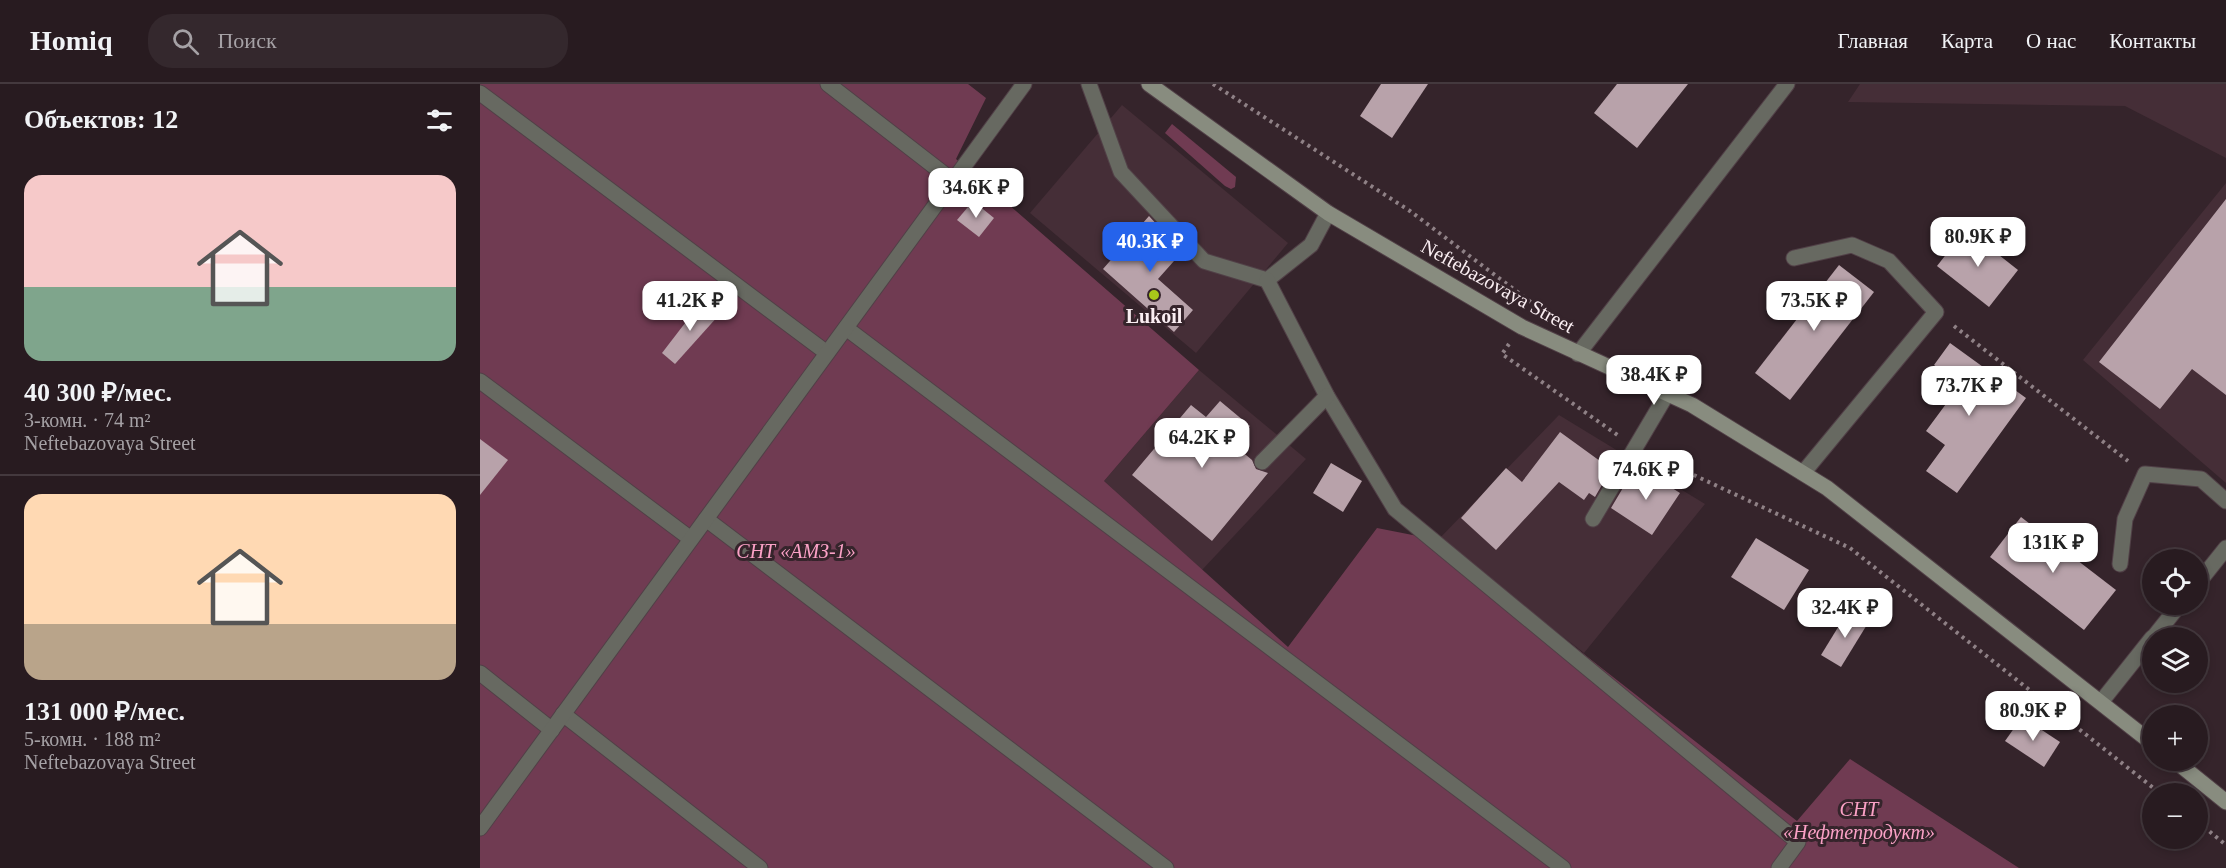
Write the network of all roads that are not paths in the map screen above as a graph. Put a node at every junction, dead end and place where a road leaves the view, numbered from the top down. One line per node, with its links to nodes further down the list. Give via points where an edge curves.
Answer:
1 (828, 84): 7 (lane)
2 (1024, 84): 7 (lane)
3 (1089, 84): 10 (lane, via 1121,172 1204,261)
4 (1149, 84): 8 (street, Neftebazovaya Street)
5 (1787, 84): 13 (lane)
6 (480, 93): 12 (lane)
7 (953, 181): 11 (lane)
8 (1328, 213): 10 (lane, via 1311,245); 13 (street, Neftebazovaya Street, via 1522,327)
9 (1794, 258): 18 (lane, via 1852,245 1889,261 1935,312)
10 (1267, 280): 16 (lane)
11 (846, 328): 12 (lane); 39 (lane)
12 (827, 353): 20 (lane)
13 (1578, 354): 15 (street, Neftebazovaya Street)
14 (480, 381): 22 (lane)
15 (1668, 394): 18 (street, Neftebazovaya Street); 21 (lane)
16 (1327, 396): 17 (lane); 40 (lane, via 1395,509 1798,842)
17 (1262, 462)
18 (1803, 473): 30 (street, Neftebazovaya Street)
19 (2226, 501): 24 (lane, via 2201,478 2145,474 2125,519)
20 (706, 519): 22 (lane); 38 (lane)
21 (1593, 519)
22 (691, 539): 31 (lane)
23 (2224, 554): 25 (lane)
24 (2120, 564)
25 (2208, 572)
26 (2171, 615): 27 (lane)
27 (2162, 627)
28 (2142, 652): 30 (lane)
29 (480, 673): 32 (lane)
30 (2101, 702): 33 (street, Neftebazovaya Street)
31 (563, 714): 32 (lane); 37 (lane)
32 (552, 730): 36 (lane)
33 (2142, 735)
34 (2188, 771): 35 (street)
35 (2225, 800)
36 (480, 828)
37 (760, 868)
38 (1166, 868)
39 (1563, 868)
40 (1779, 868)

